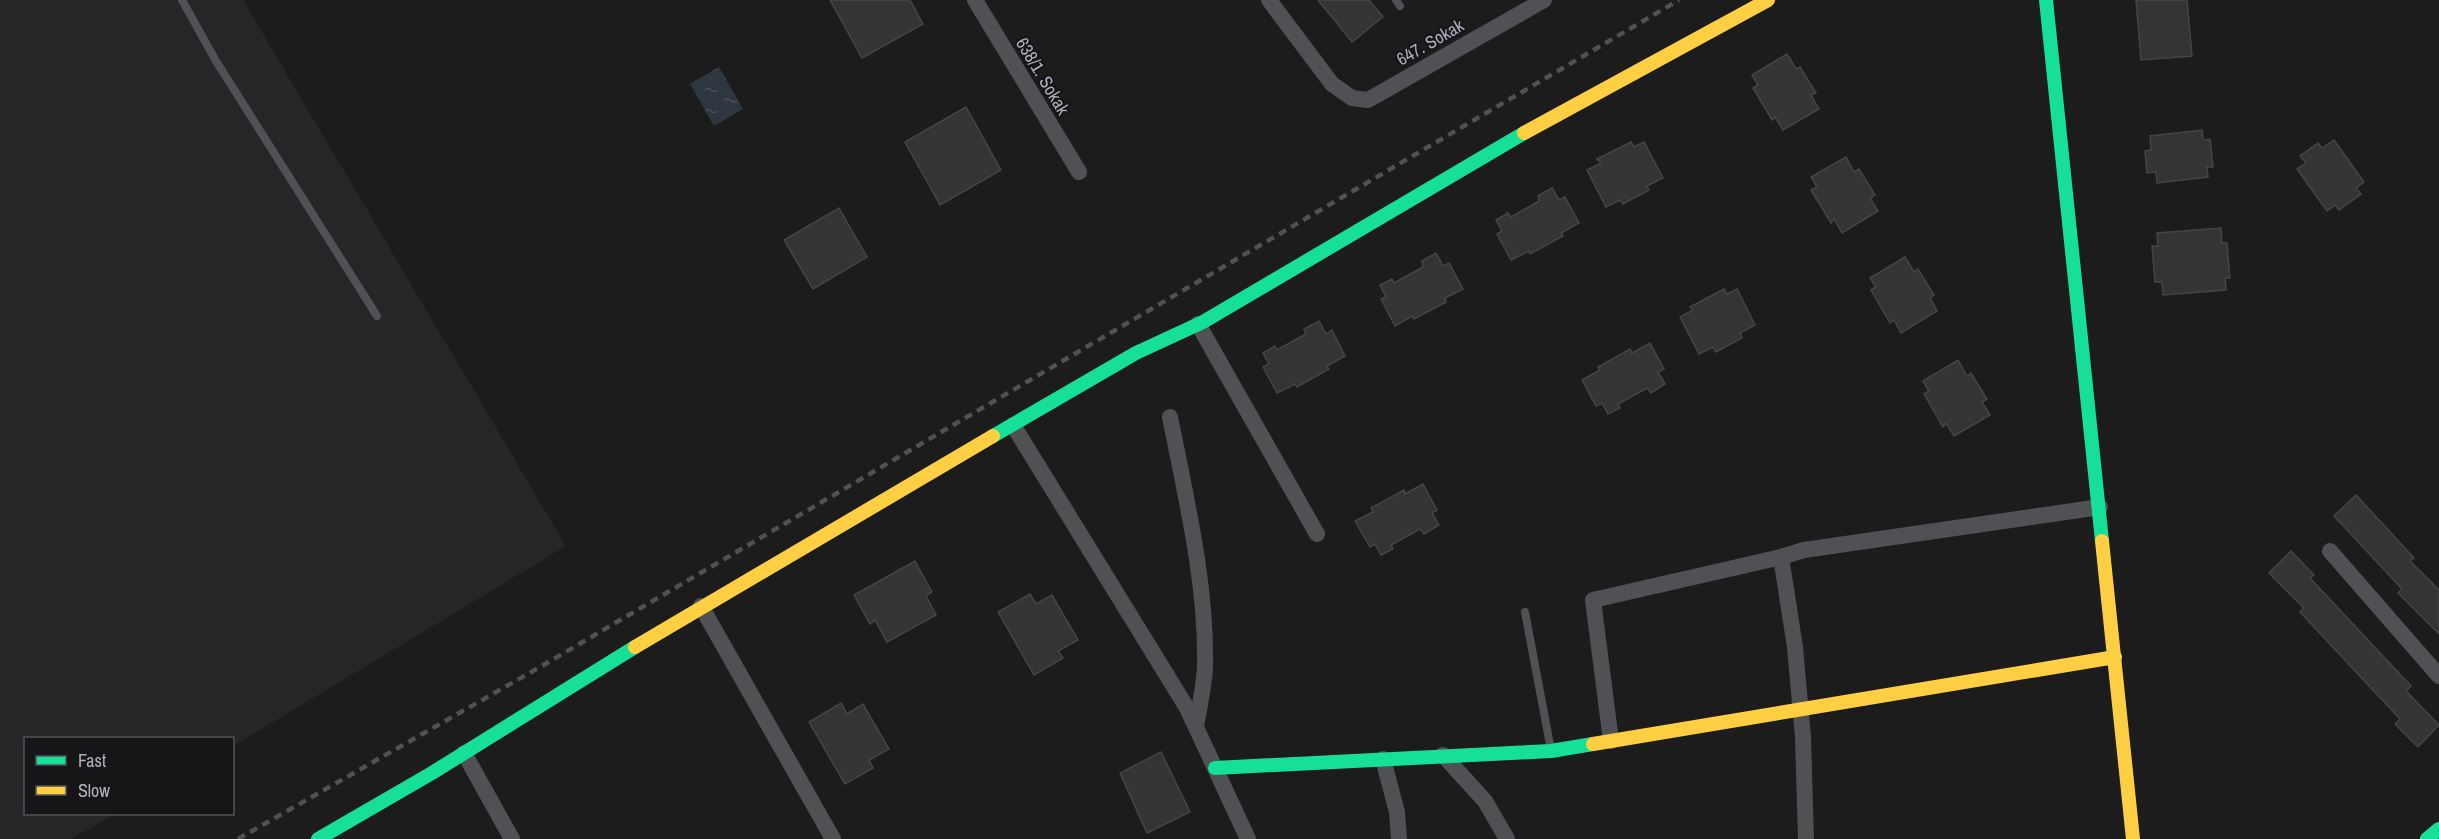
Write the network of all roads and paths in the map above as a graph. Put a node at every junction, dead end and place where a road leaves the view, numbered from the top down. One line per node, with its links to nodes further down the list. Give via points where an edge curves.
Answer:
1 (182, 0): 8 (lane, via 216,61)
2 (975, 0): 7 (street, 638/1. Sokak)
3 (1269, 0): 4 (street, 647. Sokak, via 1332,84 1352,98 1368,100)
4 (1544, 0)
5 (1767, 0): 9 (main road, via 1548,118)
6 (2046, 0): 12 (main road)
7 (1079, 172)
8 (377, 315)
9 (1198, 324): 11 (main road, via 1136,353); 13 (street)
10 (1170, 417): 21 (street, via 1194,535 1201,614 1204,668)
11 (1013, 425): 16 (main road); 21 (street)
12 (2100, 507): 15 (street, via 1804,550); 18 (main road)
13 (1317, 534)
14 (2330, 550): 19 (street)
15 (1781, 557): 20 (street); 22 (street, via 1593,600)
16 (701, 606): 24 (main road); 31 (street)
17 (1525, 612): 23 (lane)
18 (2115, 657): 20 (main road); 36 (main road)
19 (2439, 676)
20 (1801, 709): 22 (main road); 35 (street)
21 (1196, 727): 27 (street)
22 (1611, 741): 23 (main road)
23 (1551, 751): 25 (main road)
24 (464, 753): 29 (main road); 30 (street)
25 (1443, 755): 26 (main road); 34 (street, via 1485,801)
26 (1383, 759): 27 (main road); 33 (street, via 1397,812)
27 (1215, 768): 32 (street)
28 (2439, 829): 37 (main road)
29 (318, 839)
30 (512, 839)
31 (833, 839)
32 (1248, 839)
33 (1399, 839)
34 (1507, 839)
35 (1806, 839)
36 (2133, 839)
37 (2427, 839)

